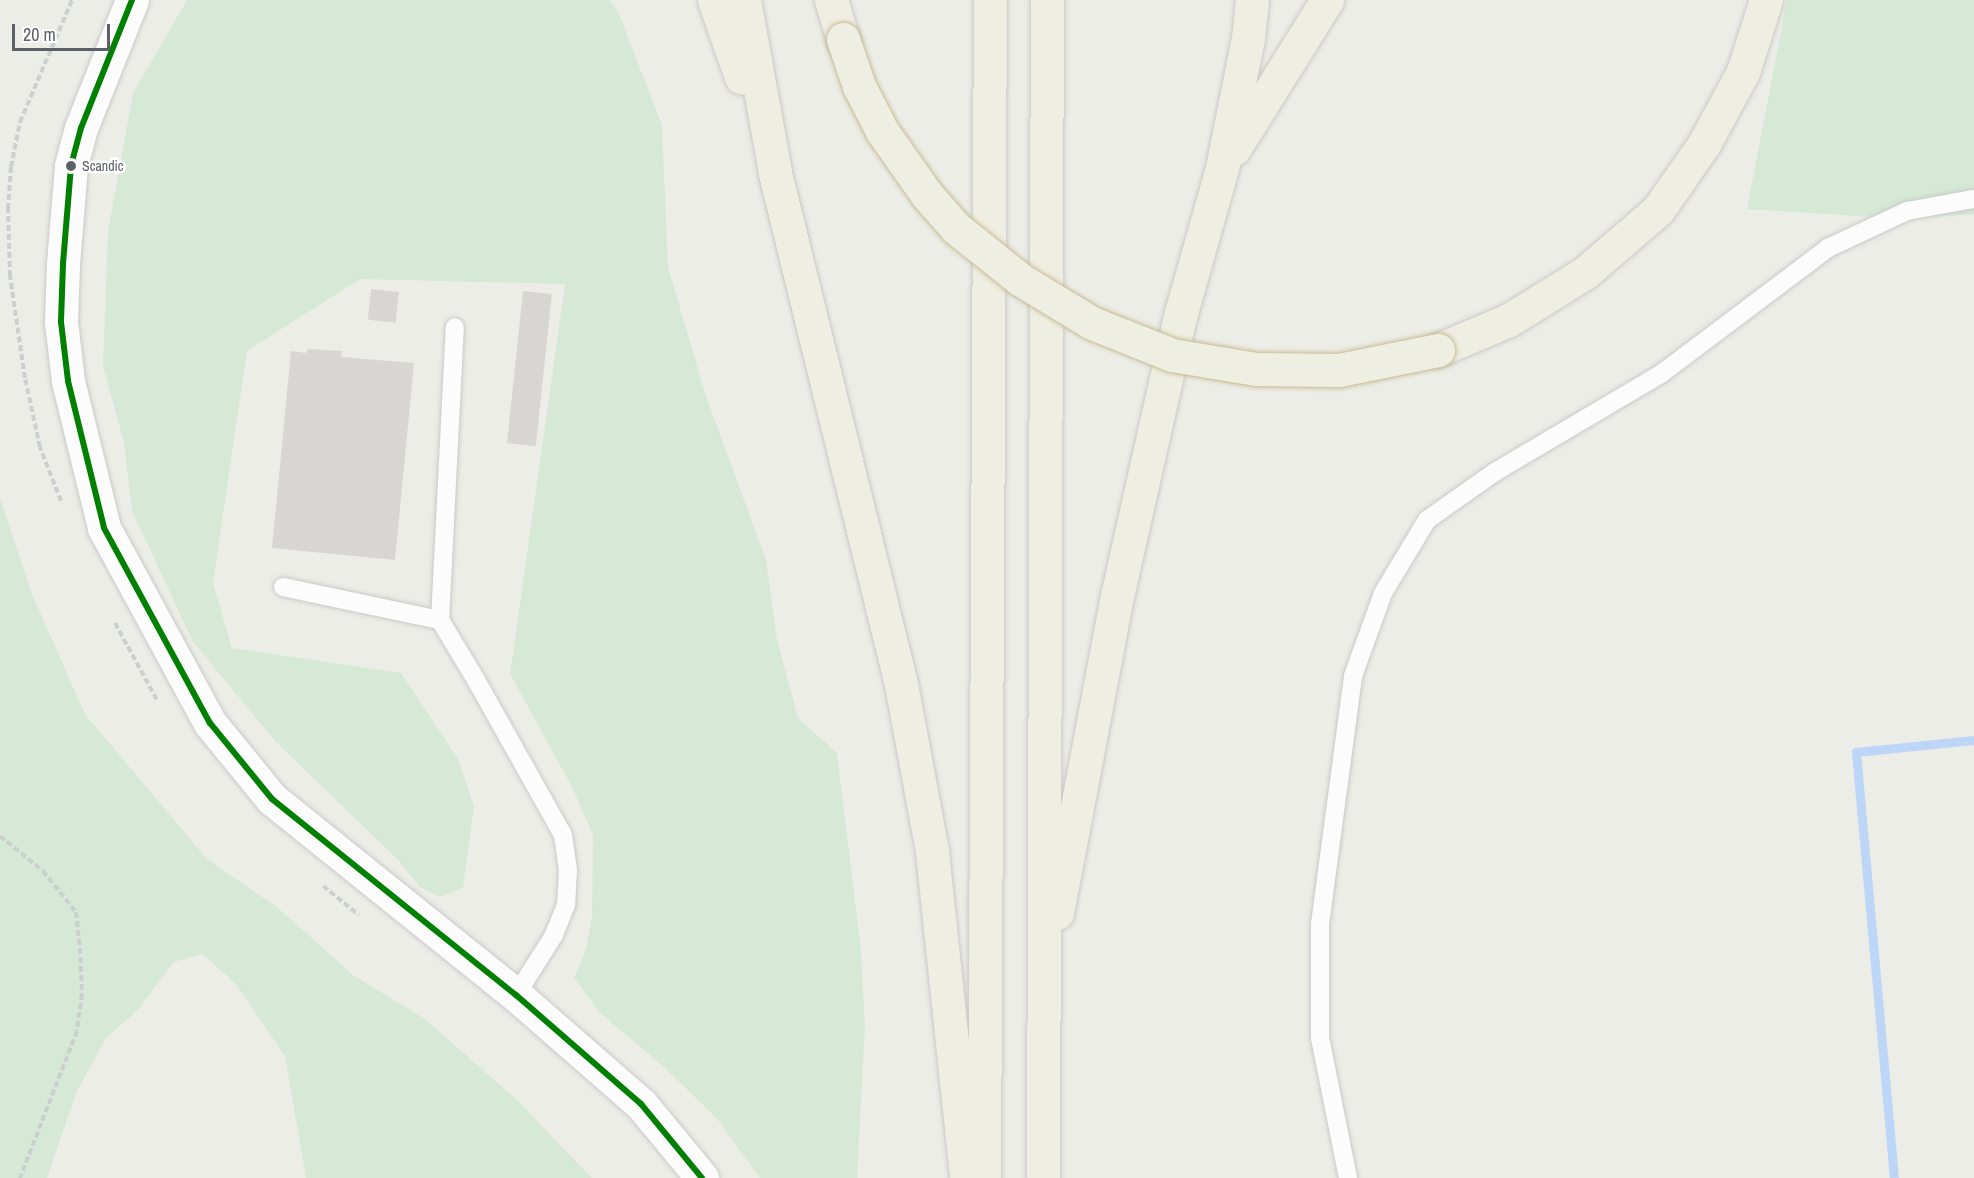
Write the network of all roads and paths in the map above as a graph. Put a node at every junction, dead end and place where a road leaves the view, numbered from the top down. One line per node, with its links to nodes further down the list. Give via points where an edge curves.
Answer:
1 (72, 0): 15 (path, via 20,122 8,209 10,276 25,378 40,447)
2 (132, 0): 24 (main road, via 81,128 71,166 63,264 61,322 68,381 104,528 210,723 272,799)
3 (714, 0): 12 (highway)
4 (744, 0): 12 (highway)
5 (831, 0): 10 (highway, bridge, via 859,86 882,131 956,228 1021,280 1092,323 1172,355 1256,369 1338,370 1438,350 1509,320 1586,272 1658,210 1704,144 1743,72)
6 (990, 0): 28 (highway)
7 (1047, 0): 23 (highway)
8 (1252, 0): 11 (highway)
9 (1327, 0): 11 (highway)
10 (1766, 0)
11 (1222, 168): 23 (highway, via 1180,313 1117,596)
12 (775, 173): 27 (highway, via 901,684 932,852 944,1000)
13 (1974, 199): 30 (lane, via 1907,211 1828,248 1661,374 1496,472 1427,520 1383,593 1353,676 1320,924 1320,1038)
14 (455, 327): 18 (lane)
15 (64, 508)
16 (284, 587): 18 (lane)
17 (113, 619): 19 (path)
18 (440, 620): 24 (lane, via 563,835 568,870 566,905 554,935)
19 (159, 703)
20 (0, 836): 25 (path, via 43,871 76,912 80,948 82,994 77,1031)
21 (315, 879): 22 (path)
22 (361, 916)
23 (1042, 994): 29 (highway)
24 (516, 995): 26 (main road, via 641,1104)
25 (20, 1178)
26 (702, 1178)
27 (966, 1178)
28 (984, 1178)
29 (1043, 1178)
30 (1348, 1178)

